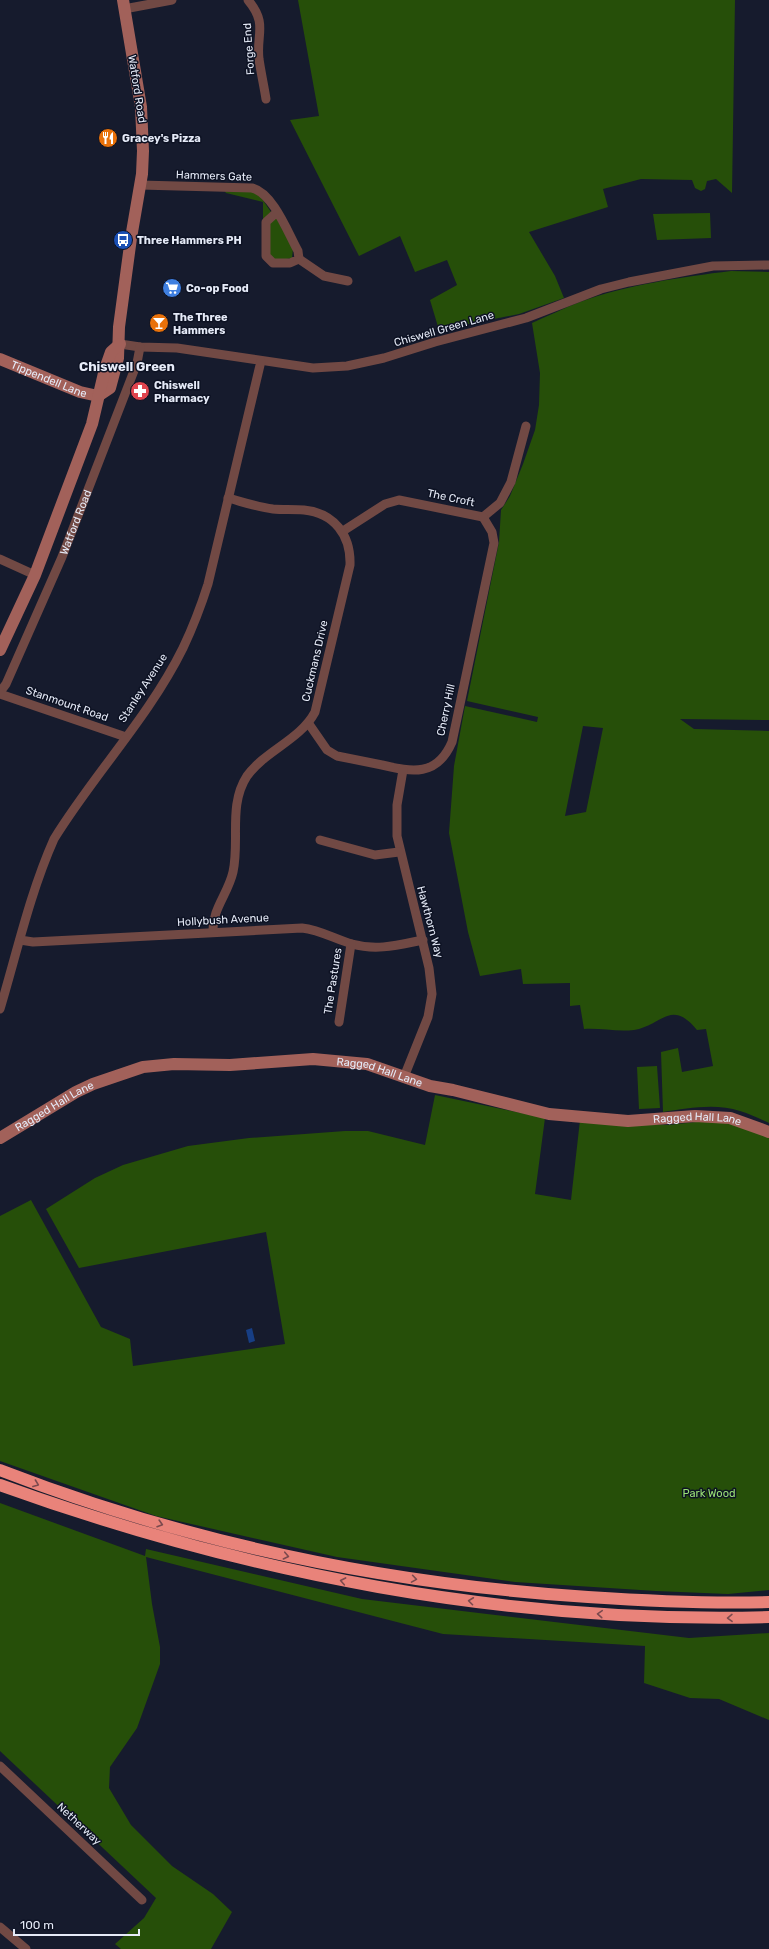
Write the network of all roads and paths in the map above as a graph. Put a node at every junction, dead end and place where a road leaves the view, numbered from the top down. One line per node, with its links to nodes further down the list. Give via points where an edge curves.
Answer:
1 (172, 0): 3 (street)
2 (248, 0): 4 (street, Forge End, via 260,22 259,58)
3 (123, 5): 5 (street, Watford Road, via 141,107 143,151)
4 (266, 99)
5 (140, 185): 6 (street, Hammers Gate, via 252,188 262,193); 10 (street, Watford Road, via 119,327)
6 (277, 212): 7 (street, Hammers Gate, via 298,251); 7 (street, via 266,222 266,256 276,263 294,262)
7 (299, 259): 9 (street, via 324,276)
8 (769, 265): 13 (street, Chiswell Green Lane, via 713,266 608,287 526,318 363,364 313,368)
9 (348, 281)
10 (120, 344): 11 (street, Chiswell Green Lane); 14 (street, Watford Road, via 111,352)
11 (140, 348): 13 (street, Chiswell Green Lane, via 177,348); 22 (street, Watford Road, via 137,363 62,557)
12 (0, 359): 14 (street, Tippendell Lane, via 80,392)
13 (261, 361): 16 (street, Stanley Avenue)
14 (98, 396): 20 (street, Watford Road, via 92,424)
15 (526, 426): 17 (street, The Croft, via 511,482 500,503)
16 (228, 498): 18 (street, via 265,508 314,512 331,519); 24 (street, Stanley Avenue, via 198,615 159,689)
17 (483, 517): 18 (street, The Croft, via 399,500 385,504); 25 (street, Cherry Hill, via 492,532 494,543 452,742 446,754 429,768)
18 (343, 531): 23 (street, Cuckmans Drive, via 349,547 350,565 318,703)
19 (0, 558): 20 (street)
20 (35, 575): 21 (street, Watford Road)
21 (0, 650)
22 (0, 693): 24 (street, Stanmount Road)
23 (309, 724): 25 (street, Cherry Hill, via 331,753); 28 (street, Cuckmans Drive, via 261,760 242,786 236,812 235,862 228,887 214,913)
24 (126, 737): 29 (street, Stanley Avenue, via 54,839 44,861)
25 (403, 770): 27 (street, Hawthorn Way, via 396,820)
26 (320, 840): 27 (street, via 376,854)
27 (399, 852): 30 (street, Hawthorn Way)
28 (213, 932): 29 (street, Hollybush Avenue, via 33,942); 31 (street, Hollybush Avenue, via 302,928 320,931)
29 (20, 940): 32 (street, Stanley Avenue)
30 (422, 940): 31 (street, Hollybush Avenue, via 390,947 372,948); 34 (street, Hawthorn Way, via 432,982 431,1005)
31 (351, 944): 33 (street, The Pastures)
32 (0, 1009)
33 (338, 1022)
34 (404, 1077): 35 (street, Ragged Hall Lane, via 430,1086 549,1114 628,1121 695,1116 730,1118); 36 (street, Ragged Hall Lane, via 367,1064 313,1059 230,1065 157,1065 126,1072 93,1084)
35 (769, 1132)
36 (0, 1138)
37 (0, 1470): 39 (highway, one-way to 39, via 46,1488 164,1526 276,1554 347,1568 435,1583 522,1593 710,1604)
38 (0, 1485): 40 (highway, one-way to 38, via 708,1619 604,1615 514,1607 408,1593 296,1572 163,1539 65,1509)
39 (769, 1602)
40 (769, 1617)
41 (0, 1766): 42 (street, Netherway)
42 (142, 1900)
43 (0, 1927): 44 (street)
44 (26, 1949)

